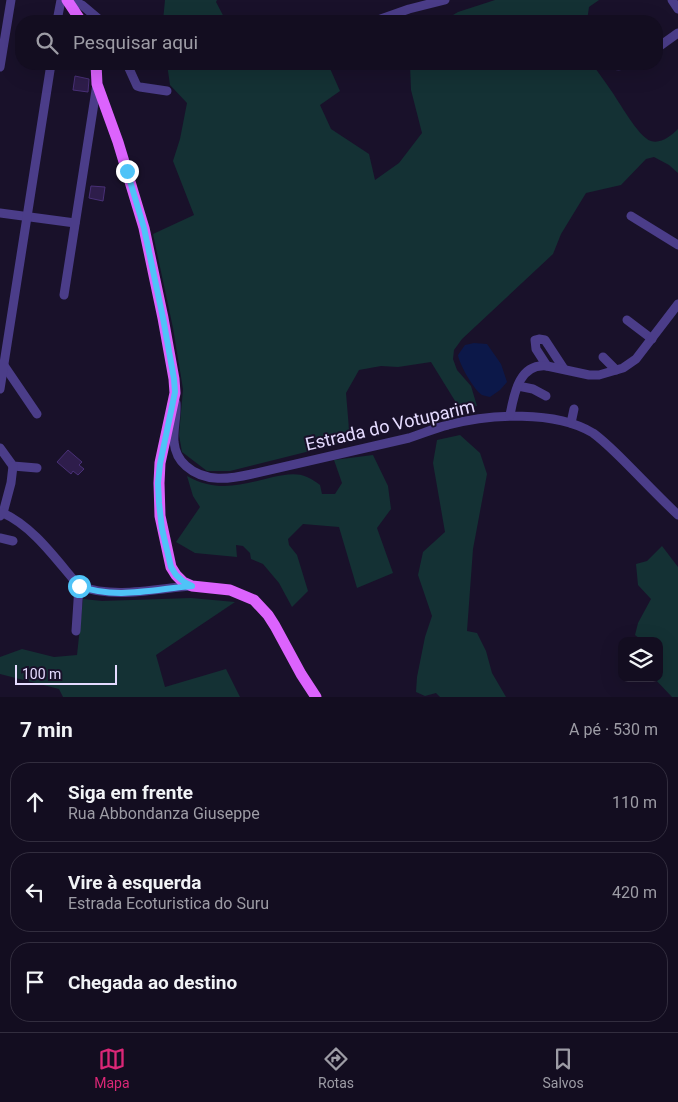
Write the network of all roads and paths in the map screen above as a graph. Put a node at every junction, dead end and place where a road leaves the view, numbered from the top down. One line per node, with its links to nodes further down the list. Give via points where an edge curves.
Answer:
1 (11, 0): 12 (street)
2 (61, 0): 8 (street)
3 (69, 0): 7 (main road)
4 (445, 0): 9 (street)
5 (672, 0): 6 (street)
6 (678, 9)
7 (80, 13)
8 (58, 15)
9 (394, 15)
10 (678, 33): 11 (street)
11 (663, 44)
12 (0, 67)
13 (50, 70): 19 (street)
14 (96, 70): 16 (main road)
15 (130, 70): 17 (street, via 137,86)
16 (97, 84): 21 (street); 34 (main road, via 140,213)
17 (167, 91)
18 (0, 213): 19 (street)
19 (27, 216): 21 (street); 28 (street)
20 (631, 216): 22 (street)
21 (75, 223): 23 (street)
22 (678, 245)
23 (64, 296)
24 (678, 304): 26 (street)
25 (627, 320): 26 (street)
26 (652, 339): 31 (street, via 636,359)
27 (603, 357): 31 (street)
28 (2, 362): 33 (street); 39 (street)
29 (547, 366): 30 (street); 30 (street, via 536,349 535,340 545,340); 32 (street, via 528,371)
30 (564, 369): 31 (street, via 589,375)
31 (616, 370)
32 (518, 386): 35 (street); 36 (street)
33 (0, 389)
34 (175, 392): 40 (street, Estrada do Votuparim, via 174,440 178,457 189,469 209,478 241,476 409,438 450,424); 50 (main road, via 160,464 159,503 171,567 176,575)
35 (546, 396)
36 (512, 403): 37 (street); 40 (street)
37 (501, 404)
38 (574, 409): 41 (street)
39 (37, 414)
40 (510, 415): 41 (street, Estrada do Votuparim)
41 (571, 423): 45 (street, Estrada do Votuparim, via 600,439)
42 (0, 448): 43 (street)
43 (13, 466): 44 (street); 46 (street)
44 (36, 468)
45 (678, 514)
46 (2, 515): 49 (street, via 21,523)
47 (0, 538): 48 (street)
48 (13, 541)
49 (79, 586): 50 (street, via 125,593); 51 (street)
50 (192, 586): 52 (main road, via 230,590 254,600 268,615)
51 (76, 631)
52 (316, 697)

